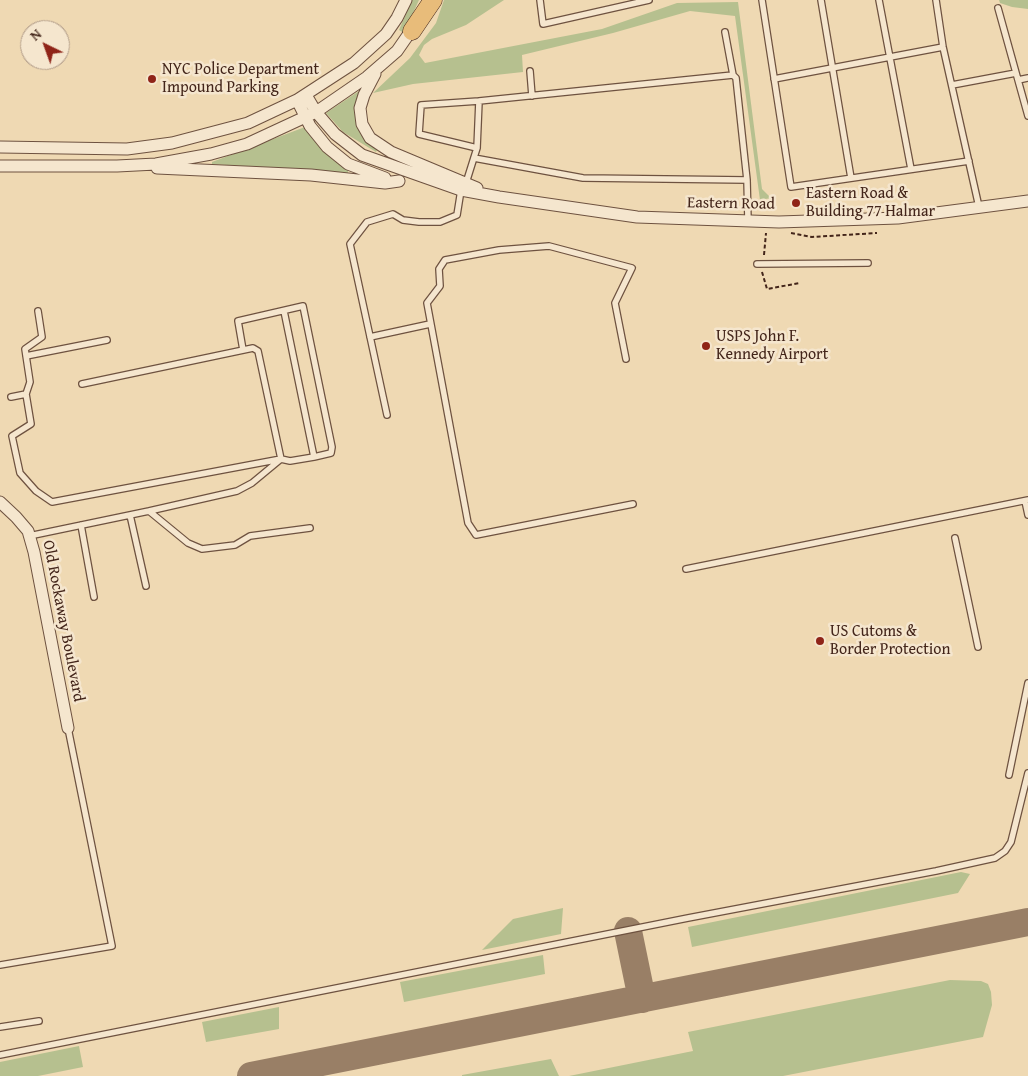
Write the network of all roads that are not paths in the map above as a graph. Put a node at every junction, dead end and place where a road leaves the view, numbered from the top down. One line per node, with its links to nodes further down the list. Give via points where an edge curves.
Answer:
1 (406, 0): 24 (street, via 380,40 343,71)
2 (425, 0): 11 (street)
3 (433, 0): 11 (highway)
4 (540, 0): 5 (lane, via 543,24)
5 (650, 0)
6 (762, 0): 21 (lane)
7 (821, 0): 16 (lane)
8 (879, 0): 14 (lane)
9 (936, 0): 13 (lane)
10 (998, 8): 19 (lane)
11 (412, 31): 15 (street)
12 (725, 32): 18 (lane)
13 (944, 47): 14 (lane); 22 (lane)
14 (890, 58): 16 (lane); 35 (lane)
15 (380, 66): 26 (street); 40 (street, via 360,108 360,119 367,134 384,148)
16 (832, 68): 21 (lane); 36 (lane)
17 (530, 71): 23 (lane)
18 (733, 75): 23 (lane); 37 (lane, via 736,78)
19 (1017, 77): 20 (lane); 22 (lane); 27 (lane)
20 (1028, 78)
21 (774, 79): 36 (lane, via 791,187)
22 (952, 85): 32 (lane)
23 (532, 96): 25 (lane)
24 (302, 98): 26 (street, Eastern Road); 28 (street, Eastern Road); 29 (street, via 248,123 172,143 106,149)
25 (478, 101): 30 (lane); 30 (lane, via 421,105 419,134)
26 (316, 112): 28 (street); 39 (street, Eastern Road, via 353,150)
27 (1028, 116)
28 (306, 117): 34 (street, via 230,149); 38 (street, Eastern Road, via 321,141 348,164)
29 (0, 147)
30 (477, 148): 31 (lane)
31 (474, 158): 37 (lane, via 583,178); 40 (lane)
32 (969, 161): 35 (lane); 42 (lane)
33 (0, 166): 34 (street)
34 (135, 166): 38 (street, via 311,175 385,183)
35 (911, 169): 36 (lane)
36 (851, 178)
37 (747, 180): 43 (lane)
38 (399, 181): 39 (street, Eastern Road)
39 (436, 182): 40 (street, Eastern Road)
40 (464, 186): 43 (street, Eastern Road, via 499,197 637,217); 49 (lane, via 457,215 440,222 419,222 403,220 393,214 367,222 350,244)
41 (1028, 200): 42 (street, Eastern Road)
42 (979, 207): 43 (street, Eastern Road, via 898,218)
43 (748, 221)
44 (868, 263): 45 (lane)
45 (757, 264)
46 (38, 311): 52 (lane, via 42,337 25,348)
47 (284, 311): 51 (lane, via 238,321); 58 (lane); 58 (lane, via 303,306 332,446 331,453)
48 (430, 324): 49 (lane); 53 (lane, via 426,303 440,286 439,269 445,260 499,250 549,246 632,268 614,303); 62 (lane, via 468,523 476,535)
49 (370, 337): 57 (lane)
50 (107, 340): 52 (lane)
51 (243, 350): 54 (lane); 59 (lane, via 253,348 258,351)
52 (26, 356): 55 (lane, via 30,382)
53 (626, 360)
54 (82, 384)
55 (26, 394): 56 (lane); 59 (lane, via 31,424 12,436 20,473 36,491 52,502)
56 (11, 397)
57 (387, 415)
58 (314, 457): 59 (lane, via 290,461)
59 (281, 459): 63 (lane, via 237,491)
60 (1026, 501): 65 (lane); 70 (lane)
61 (0, 502): 68 (street, Old Rockaway Boulevard)
62 (633, 504)
63 (149, 511): 64 (lane); 67 (lane, via 188,543 202,549 235,545 250,536)
64 (130, 515): 66 (lane); 71 (lane)
65 (1028, 515)
66 (81, 525): 68 (lane); 72 (lane)
67 (310, 528)
68 (29, 536): 75 (street, Old Rockaway Boulevard)
69 (955, 538): 73 (lane)
70 (686, 569)
71 (146, 586)
72 (94, 597)
73 (978, 647)
74 (1028, 683): 77 (lane)
75 (68, 728): 78 (lane, via 112,946)
76 (1028, 774): 81 (lane, via 1011,842 995,858)
77 (1009, 775)
78 (0, 965)
79 (39, 1021): 80 (lane)
80 (0, 1027)
81 (0, 1055)

